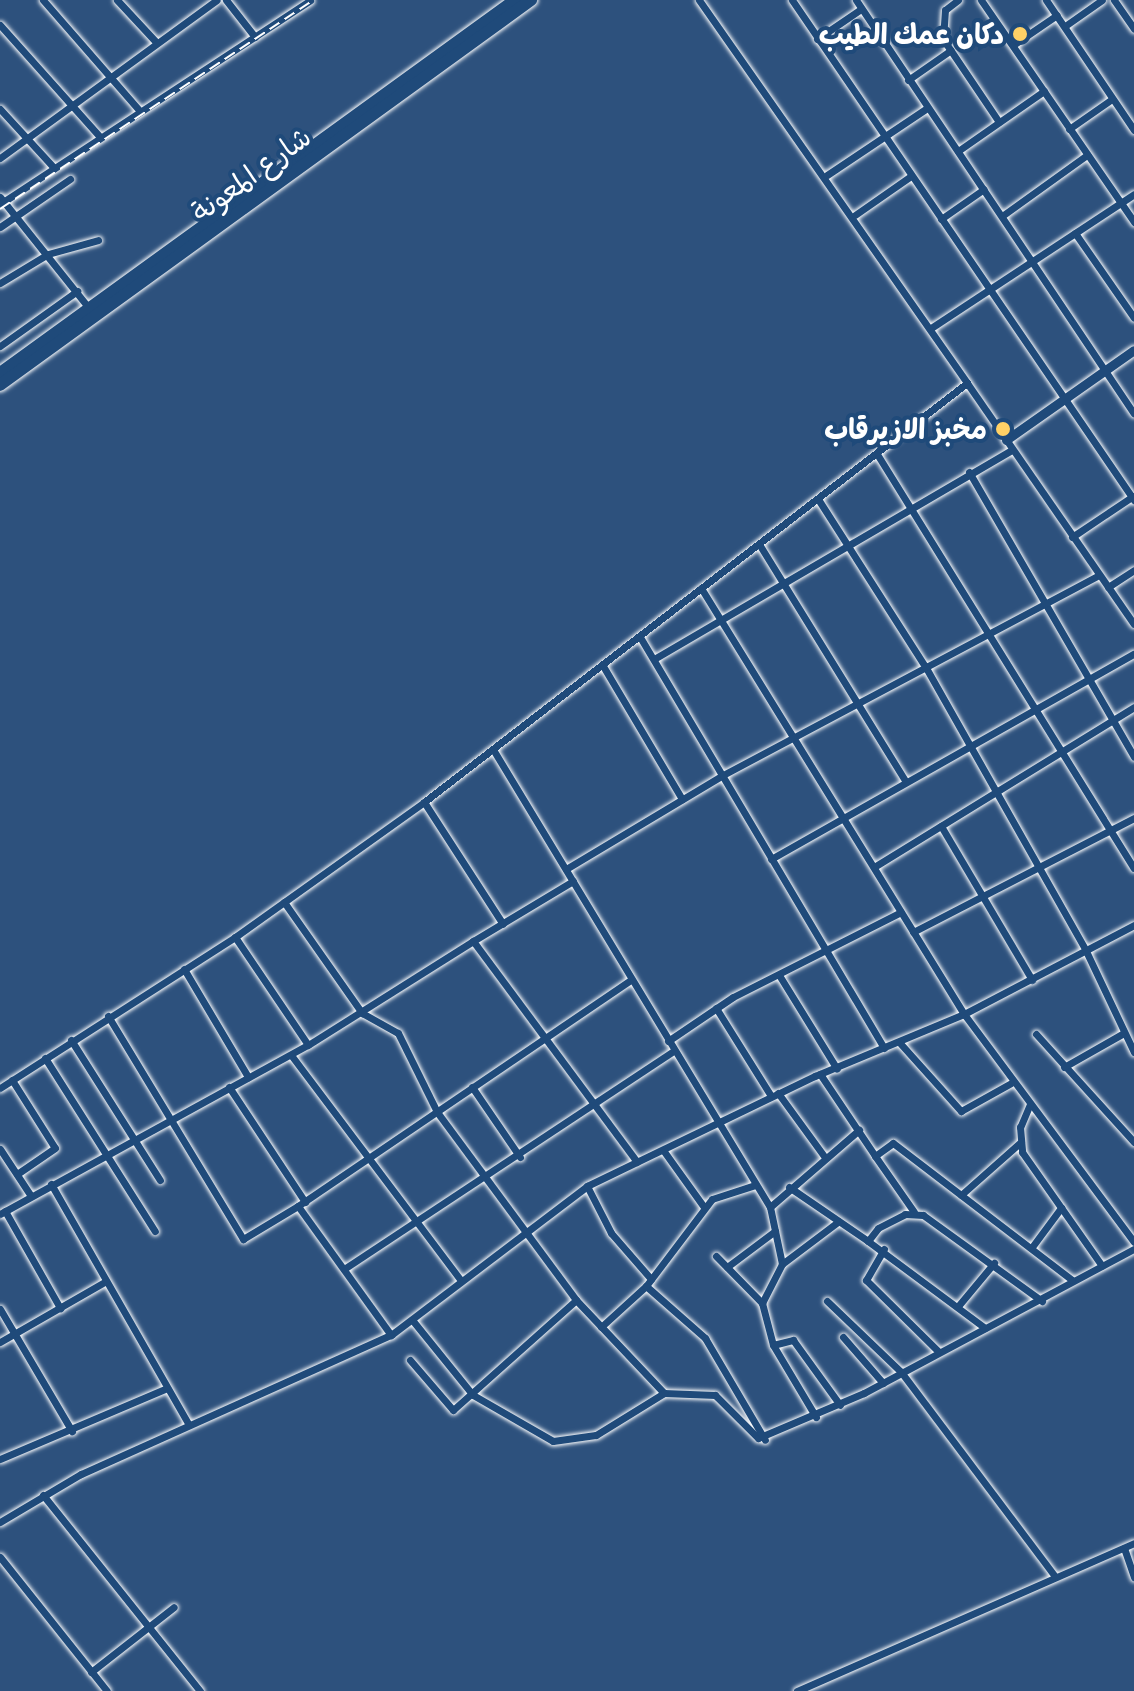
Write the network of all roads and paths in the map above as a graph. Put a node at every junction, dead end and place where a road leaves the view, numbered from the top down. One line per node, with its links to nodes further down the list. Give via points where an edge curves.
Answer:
1 (43, 0): 26 (street)
2 (117, 0): 23 (street)
3 (217, 0): 23 (street)
4 (226, 0): 21 (street)
5 (310, 0): 21 (street)
6 (515, 0): 64 (highway, شارع المعونة)
7 (531, 0): 72 (highway, شارع المعونة)
8 (699, 0): 44 (street)
9 (792, 0): 22 (street)
10 (856, 0): 16 (street)
11 (958, 0): 25 (street, via 945,10 943,39)
12 (981, 0): 24 (street)
13 (1046, 0): 17 (street)
14 (1102, 0): 19 (street)
15 (1114, 0): 20 (street)
16 (861, 9): 22 (street); 27 (street)
17 (1057, 15): 19 (street); 24 (street)
18 (0, 25): 30 (street)
19 (1065, 26): 29 (street)
20 (1134, 29)
21 (255, 37): 33 (street)
22 (817, 39): 37 (street)
23 (156, 42): 26 (street)
24 (1013, 45): 28 (street)
25 (951, 50): 27 (street); 34 (street)
26 (108, 77): 30 (street); 33 (street)
27 (908, 80): 31 (street)
28 (1044, 91): 34 (street); 35 (street)
29 (1112, 99): 35 (street); 36 (street)
30 (71, 104): 38 (street); 39 (street)
31 (927, 108): 37 (street); 40 (street)
32 (0, 109): 39 (street)
33 (139, 110): 38 (street)
34 (999, 122): 40 (street)
35 (1069, 129): 41 (street)
36 (1134, 130)
37 (883, 135): 44 (street); 45 (street)
38 (100, 137): 43 (street)
39 (26, 139): 42 (street); 43 (street)
40 (958, 151): 47 (street)
41 (1087, 155): 50 (street); 53 (street)
42 (0, 158)
43 (54, 168): 49 (street)
44 (827, 175): 52 (street)
45 (911, 176): 52 (street); 54 (street)
46 (70, 179): 51 (street)
47 (984, 189): 53 (street); 54 (street)
48 (1134, 194): 50 (street)
49 (2, 201): 51 (street)
50 (1121, 203): 55 (street); 57 (street)
51 (18, 215): 56 (street); 59 (street)
52 (855, 215): 66 (street)
53 (1002, 216): 60 (street)
54 (941, 219): 62 (street)
55 (1134, 222)
56 (0, 227)
57 (1075, 233): 60 (street); 65 (street)
58 (98, 240): 59 (street)
59 (48, 254): 61 (street); 63 (street)
60 (1032, 262): 62 (street); 69 (street)
61 (0, 283)
62 (989, 290): 66 (street); 73 (street)
63 (77, 291): 64 (street); 67 (street)
64 (89, 308): 70 (highway, شارع المعونة)
65 (1134, 318)
66 (931, 328): 71 (street)
67 (0, 346)
68 (1134, 350): 69 (street)
69 (1105, 371): 73 (street); 74 (street)
70 (0, 373)
71 (967, 383): 75 (street); 77 (street)
72 (0, 385)
73 (1063, 400): 75 (street); 79 (street)
74 (1134, 413)
75 (1006, 440): 76 (street)
76 (1012, 450): 78 (street); 82 (street)
77 (877, 454): 80 (street); 81 (street)
78 (969, 472): 81 (street); 90 (street)
79 (1133, 497): 82 (street)
80 (818, 499): 83 (street); 84 (street)
81 (908, 505): 83 (street); 93 (street)
82 (1072, 537): 86 (street)
83 (846, 543): 87 (street); 98 (street)
84 (759, 544): 87 (street); 89 (street)
85 (1134, 570): 88 (street)
86 (1099, 575): 88 (street); 90 (street)
87 (783, 580): 91 (street); 100 (street)
88 (1108, 587): 92 (street)
89 (701, 588): 91 (street); 94 (street)
90 (1044, 603): 93 (street); 99 (street)
91 (720, 618): 96 (street); 104 (street)
92 (1134, 624)
93 (986, 633): 98 (street); 102 (street)
94 (640, 637): 96 (street); 97 (street)
95 (1134, 654): 99 (street)
96 (654, 659): 109 (street)
97 (603, 666): 106 (street); 112 (street)
98 (925, 666): 100 (street); 105 (street)
99 (1088, 679): 102 (street); 103 (street)
100 (857, 702): 104 (street); 110 (street)
101 (1134, 707): 103 (street)
102 (1035, 709): 105 (street); 107 (street)
103 (1113, 721): 107 (street); 108 (street)
104 (795, 737): 109 (street); 114 (street)
105 (969, 745): 110 (street); 111 (street)
106 (494, 751): 113 (street); 122 (street)
107 (1062, 752): 111 (street); 117 (street)
108 (1134, 757)
109 (723, 775): 112 (street); 118 (street)
110 (905, 780): 114 (street)
111 (996, 793): 116 (street); 119 (street)
112 (682, 799): 122 (street)
113 (424, 802): 125 (street); 127 (street)
114 (843, 816): 118 (street); 120 (street)
115 (1134, 818): 117 (street)
116 (941, 826): 120 (street); 124 (street)
117 (1109, 830): 119 (street); 121 (street)
118 (771, 859): 133 (street)
119 (1038, 866): 124 (street); 132 (street)
120 (874, 867): 126 (street)
121 (1134, 868)
122 (566, 869): 123 (street)
123 (573, 881): 127 (street); 136 (street)
124 (983, 895): 129 (street); 137 (street)
125 (284, 902): 130 (street); 139 (street)
126 (901, 912): 129 (street); 133 (street)
127 (503, 924): 131 (street)
128 (1134, 925): 132 (street)
129 (913, 932): 140 (street)
130 (235, 937): 134 (street); 148 (street)
131 (473, 941): 139 (street); 144 (street)
132 (1086, 951): 137 (street); 143 (street)
133 (827, 953): 135 (street); 149 (street)
134 (184, 969): 141 (street); 157 (street)
135 (779, 975): 138 (street); 155 (street)
136 (631, 980): 144 (street); 146 (street)
137 (1032, 980): 140 (street)
138 (716, 1008): 146 (street); 163 (street)
139 (362, 1013): 148 (street); 166 (street, via 398,1033)
140 (964, 1014): 147 (street); 159 (street)
141 (108, 1016): 145 (street); 167 (street)
142 (1036, 1034): 154 (street)
143 (1122, 1034): 151 (street); 154 (street)
144 (545, 1038): 161 (street); 165 (street)
145 (71, 1040): 153 (street); 170 (street)
146 (668, 1041): 150 (street)
147 (899, 1042): 149 (street); 159 (street, via 961,1111)
148 (308, 1045): 152 (street)
149 (884, 1048): 155 (street)
150 (673, 1051): 165 (street); 168 (street)
151 (1134, 1052)
152 (291, 1055): 157 (street); 179 (street)
153 (45, 1058): 158 (street); 175 (street)
154 (1064, 1067): 172 (street)
155 (837, 1069): 156 (street)
156 (820, 1074): 163 (street); 169 (street)
157 (248, 1077): 160 (street)
158 (12, 1080): 162 (street); 181 (street, via 55,1148)
159 (1011, 1083): 164 (street)
160 (229, 1087): 167 (street); 190 (street)
161 (472, 1087): 166 (street); 178 (street)
162 (0, 1088)
163 (774, 1094): 168 (street); 176 (street)
164 (1030, 1104): 171 (street); 202 (street)
165 (595, 1107): 178 (street); 180 (street)
166 (437, 1112): 179 (street); 183 (street)
167 (168, 1117): 170 (street); 190 (street, via 243,1239)
168 (717, 1122): 174 (street); 185 (street)
169 (859, 1130): 176 (street); 177 (street)
170 (133, 1136): 175 (street); 182 (street)
171 (1021, 1142): 188 (street); 193 (street)
172 (1134, 1142)
173 (0, 1149): 181 (street)
174 (663, 1150): 180 (street); 191 (street)
175 (105, 1151): 184 (street); 198 (street)
176 (824, 1156): 187 (street)
177 (875, 1156): 188 (street, via 893,1143); 194 (street)
178 (520, 1157): 183 (street)
179 (367, 1160): 190 (street); 197 (street)
180 (637, 1162): 186 (street)
181 (17, 1174): 189 (street)
182 (160, 1180)
183 (484, 1180): 197 (street); 200 (street)
184 (51, 1184): 189 (street); 213 (street)
185 (755, 1185): 191 (street); 192 (street)
186 (587, 1186): 200 (street); 215 (street, via 611,1233)
187 (789, 1187): 192 (street); 196 (street)
188 (961, 1195): 203 (street)
189 (31, 1196): 195 (street)
190 (302, 1204): 211 (street)
191 (704, 1207): 215 (street)
192 (770, 1207): 199 (street)
193 (1061, 1208): 203 (street); 209 (street)
194 (914, 1212): 201 (street, via 883,1223); 207 (street)
195 (2, 1213): 221 (street)
196 (839, 1221): 201 (street); 208 (street)
197 (415, 1224): 211 (street); 214 (street)
198 (155, 1231)
199 (775, 1231): 208 (street); 210 (street)
200 (522, 1235): 214 (street); 216 (street)
201 (868, 1241): 204 (street)
202 (1134, 1242)
203 (1032, 1247): 212 (street)
204 (884, 1249): 220 (street); 231 (street, via 866,1280)
205 (1134, 1249): 209 (street)
206 (716, 1256): 210 (street)
207 (994, 1263): 218 (street); 220 (street)
208 (782, 1264): 219 (street)
209 (1102, 1266): 212 (street)
210 (727, 1267): 219 (street)
211 (344, 1269): 227 (street)
212 (1072, 1280): 218 (street)
213 (106, 1281): 221 (street); 235 (street)
214 (461, 1281): 223 (street)
215 (648, 1282): 224 (street); 242 (street, via 705,1338)
216 (576, 1300): 224 (street); 237 (street)
217 (827, 1301): 233 (street)
218 (1042, 1301): 225 (street)
219 (762, 1303): 230 (street)
220 (959, 1305): 225 (street)
221 (60, 1308): 226 (street)
222 (0, 1309): 226 (street)
223 (413, 1321): 227 (street); 237 (street)
224 (601, 1327): 236 (street)
225 (985, 1328): 231 (street)
226 (15, 1333): 229 (street); 241 (street)
227 (391, 1335): 240 (street)
228 (843, 1337): 234 (street)
229 (0, 1342)
230 (773, 1345): 238 (street, via 793,1340); 239 (street)
231 (938, 1351): 233 (street)
232 (410, 1360): 237 (street, via 451,1411)
233 (901, 1372): 234 (street); 249 (street)
234 (883, 1383): 238 (street)
235 (167, 1388): 240 (street); 241 (street)
236 (664, 1393): 237 (street, via 596,1435 557,1441); 242 (street, via 693,1389 715,1395)
237 (473, 1395)
238 (840, 1405): 239 (street)
239 (816, 1417): 242 (street)
240 (188, 1423): 244 (street)
241 (72, 1431): 243 (street)
242 (765, 1440)
243 (0, 1459)
244 (43, 1495): 245 (street); 252 (street)
245 (0, 1522)
246 (1134, 1543): 247 (street)
247 (1124, 1548): 249 (street); 250 (street)
248 (0, 1557): 253 (street)
249 (1055, 1576): 256 (street)
250 (1134, 1577)
251 (174, 1607): 252 (street)
252 (148, 1626): 253 (street); 255 (street)
253 (91, 1672): 254 (street)
254 (107, 1691)
255 (200, 1691)
256 (797, 1691)

